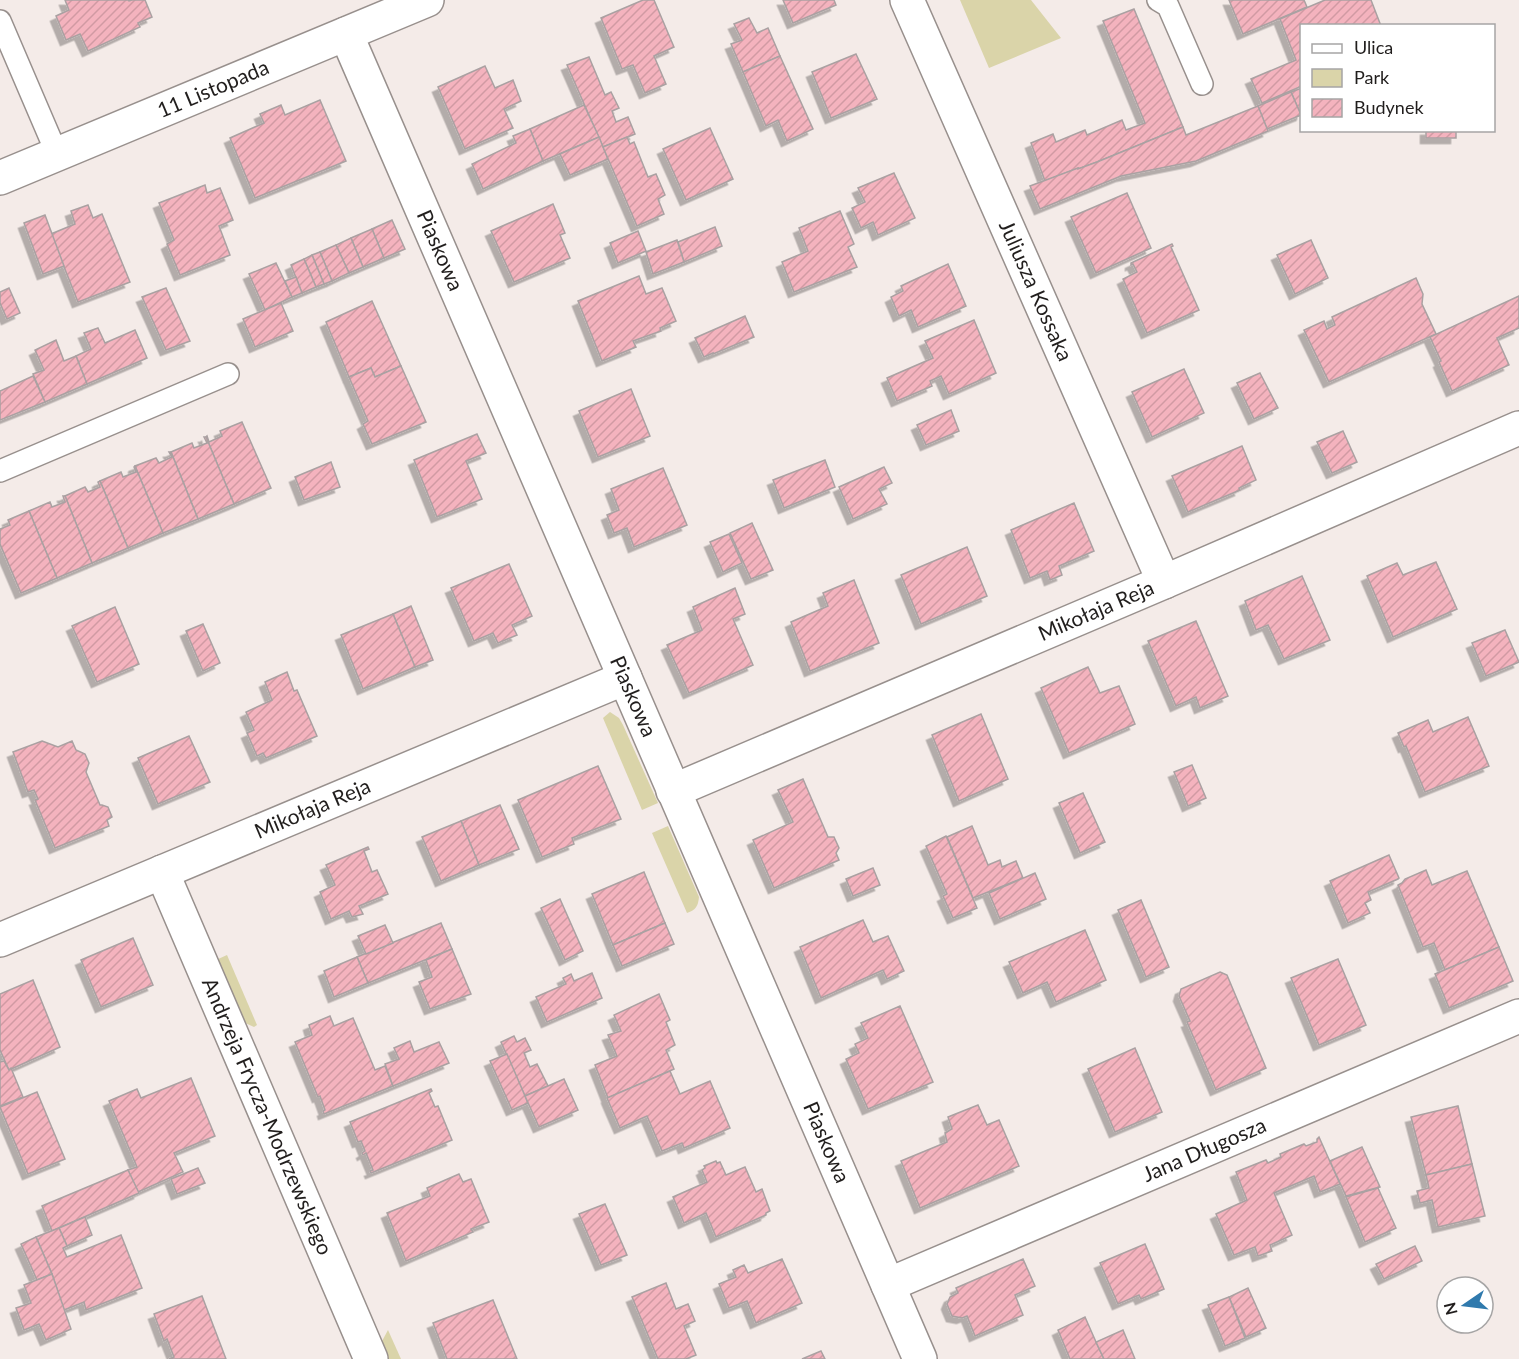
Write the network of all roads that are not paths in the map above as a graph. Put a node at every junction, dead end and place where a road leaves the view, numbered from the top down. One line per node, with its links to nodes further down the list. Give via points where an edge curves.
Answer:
1 (427, 0): 5 (street, 11 Listopada)
2 (907, 0): 12 (street, Juliusza Kossaka)
3 (1158, 0): 6 (lane, via 1168,6)
4 (0, 21): 7 (lane)
5 (346, 34): 7 (street, 11 Listopada); 13 (street, Piaskowa)
6 (1202, 84)
7 (57, 154): 8 (street, 11 Listopada)
8 (0, 178)
9 (228, 374): 11 (lane)
10 (1519, 428): 12 (street, Mikołaja Reja)
11 (0, 471)
12 (1164, 582): 14 (street, Mikołaja Reja)
13 (625, 678): 14 (street, Piaskowa); 15 (street, Mikołaja Reja)
14 (673, 790): 18 (street, Piaskowa)
15 (162, 872): 16 (street, Mikołaja Reja); 19 (street, Andrzeja Frycza-Modrzewskiego)
16 (0, 940)
17 (1519, 1016): 18 (street, Jana Długosza)
18 (888, 1285): 20 (street, Piaskowa)
19 (371, 1359)
20 (920, 1359)

